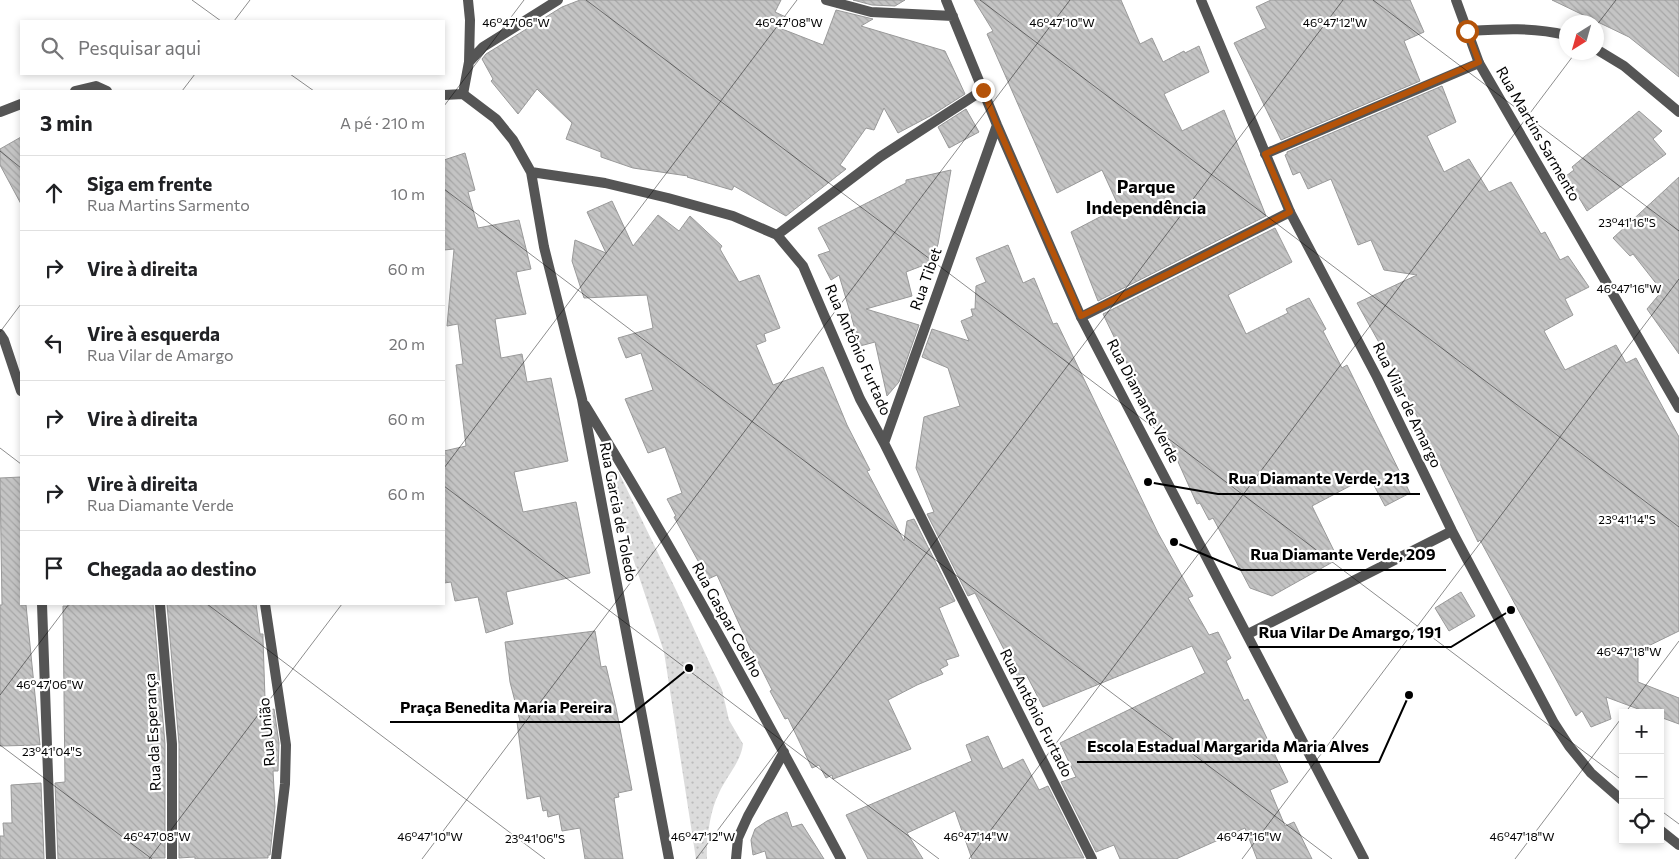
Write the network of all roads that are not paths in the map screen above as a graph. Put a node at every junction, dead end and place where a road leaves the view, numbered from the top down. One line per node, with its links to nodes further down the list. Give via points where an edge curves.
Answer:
1 (468, 0): 11 (street)
2 (558, 0): 11 (street, via 483,47)
3 (826, 0): 7 (street, via 871,12)
4 (946, 0): 7 (street, Rua Diamante Verde)
5 (1201, 0): 22 (street, Rua Vilar de Amargo)
6 (1456, 0): 8 (street, Rua Martins Sarmento)
7 (953, 16): 15 (street, Rua Diamante Verde)
8 (1467, 31): 9 (street, via 1526,29); 12 (street, Rua Martins Sarmento)
9 (1559, 33)
10 (1604, 53): 20 (street)
11 (469, 62): 16 (street)
12 (1479, 62): 22 (street); 30 (street, Rua Martins Sarmento)
13 (80, 90): 14 (street, via 96,86)
14 (105, 90)
15 (983, 90): 21 (street, Rua Diamante Verde); 25 (street, via 880,157)
16 (463, 94): 17 (street); 23 (street, via 496,119 514,140)
17 (445, 95)
18 (20, 104): 19 (street)
19 (0, 112)
20 (1679, 112)
21 (997, 125): 26 (street, Rua Diamante Verde); 31 (street, Rua Tibet)
22 (1265, 154): 24 (street, Rua Vilar de Amargo)
23 (530, 172): 25 (street, Rua Antônio Furtado, via 605,183 668,198 733,216); 29 (street, Rua Garcia de Toledo, via 544,247)
24 (1290, 212): 26 (street); 32 (street, Rua Vilar de Amargo, via 1377,377)
25 (777, 235): 31 (street, Rua Antônio Furtado, via 803,266 860,399)
26 (1081, 316): 36 (street, Rua Diamante Verde)
27 (0, 334): 28 (street)
28 (20, 388)
29 (582, 399): 37 (street, Rua Gaspar Coelho, via 638,491); 44 (street, Rua Garcia de Toledo)
30 (1679, 408)
31 (884, 443): 47 (street, Rua Antônio Furtado)
32 (1452, 531): 36 (street); 38 (street, Rua Vilar de Amargo, via 1569,746 1591,773)
33 (42, 605): 41 (street)
34 (160, 605): 42 (street, Rua da Esperança, via 172,744)
35 (265, 605): 43 (street, Rua União, via 286,745)
36 (1248, 634): 48 (street, Rua Diamante Verde)
37 (784, 752): 45 (street, via 738,838); 46 (street, Rua Gaspar Coelho)
38 (1621, 799)
39 (1664, 833): 40 (street)
40 (1679, 845)
41 (51, 859)
42 (172, 859)
43 (276, 859)
44 (669, 859)
45 (736, 859)
46 (841, 859)
47 (1092, 859)
48 (1364, 859)

